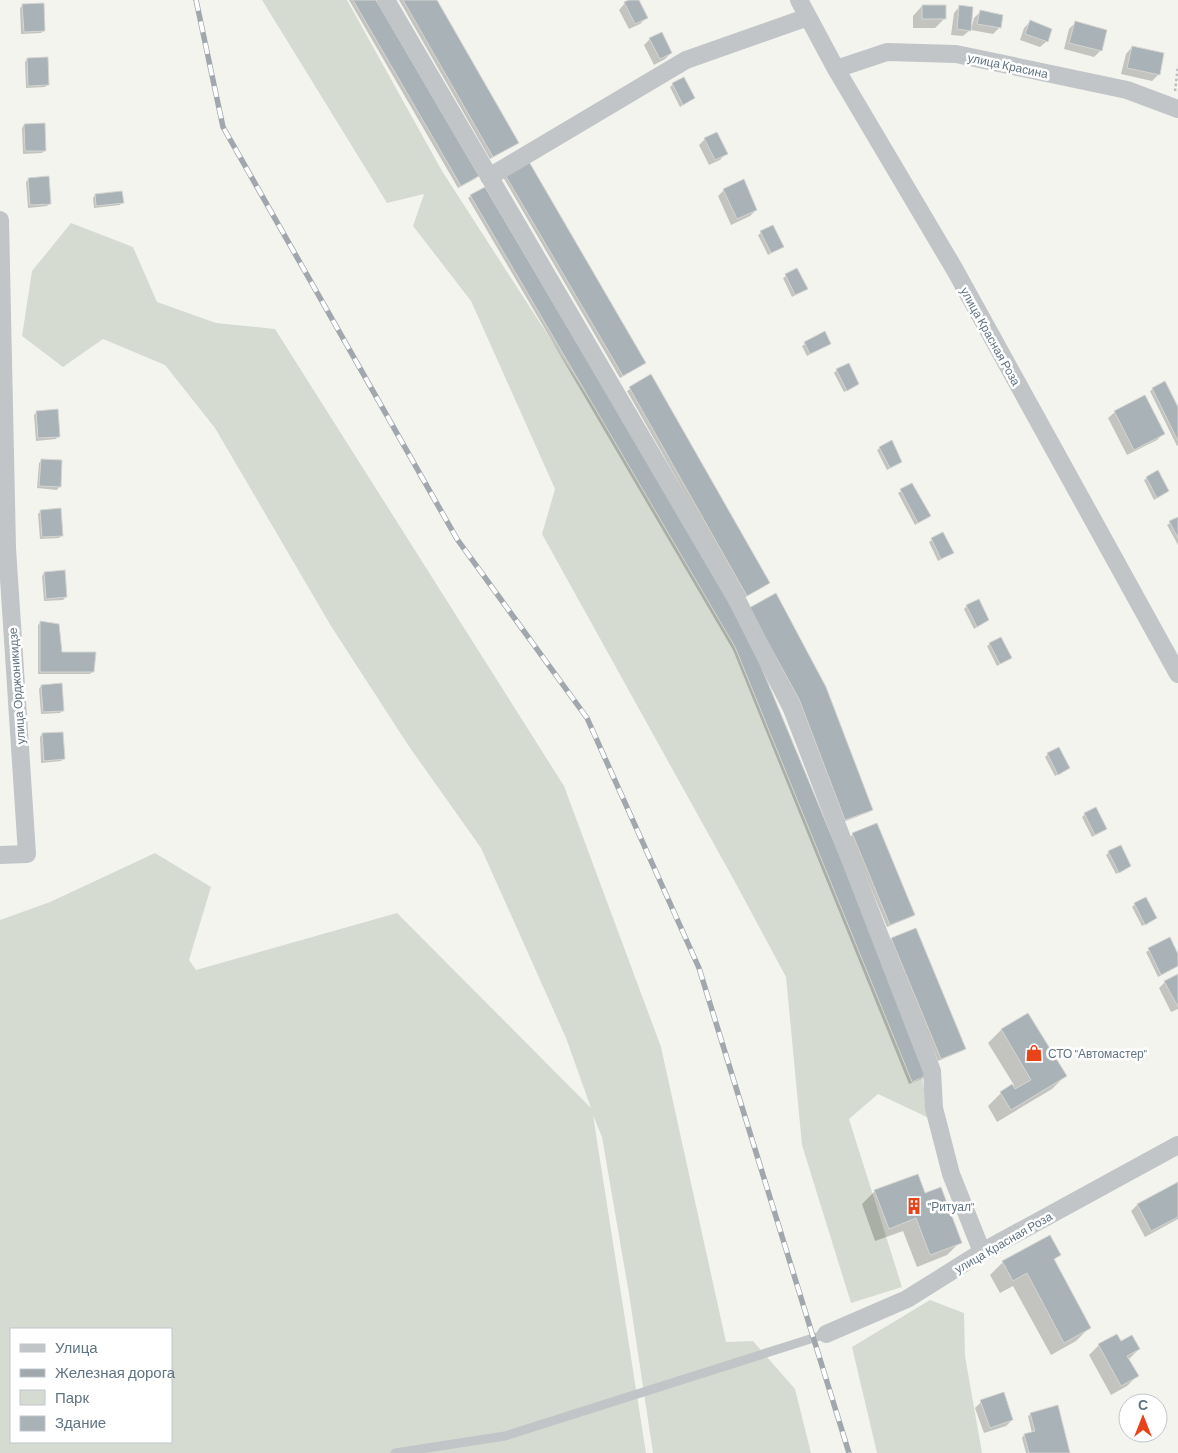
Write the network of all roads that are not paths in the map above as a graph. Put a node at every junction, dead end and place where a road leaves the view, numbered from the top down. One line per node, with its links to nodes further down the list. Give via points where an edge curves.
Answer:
1 (386, 0): 6 (street)
2 (799, 0): 3 (street, улица Красная Роза)
3 (808, 17): 4 (street, улица Красная Роза); 6 (street, via 686,60)
4 (836, 69): 5 (street, улица Красина, via 887,52 956,54 1127,90); 8 (street, улица Красная Роза, via 954,270)
5 (1176, 108)
6 (489, 177): 11 (street, via 737,600 792,709 932,1071 934,1108 950,1174)
7 (0, 220): 9 (street, улица Орджоникидзе, via 7,548 27,854)
8 (1178, 674)
9 (0, 855)
10 (1178, 1145): 11 (street, улица Красная Роза)
11 (982, 1252): 12 (street, улица Красная Роза, via 907,1298)
12 (826, 1334): 13 (lane, via 505,1436)
13 (395, 1453)

